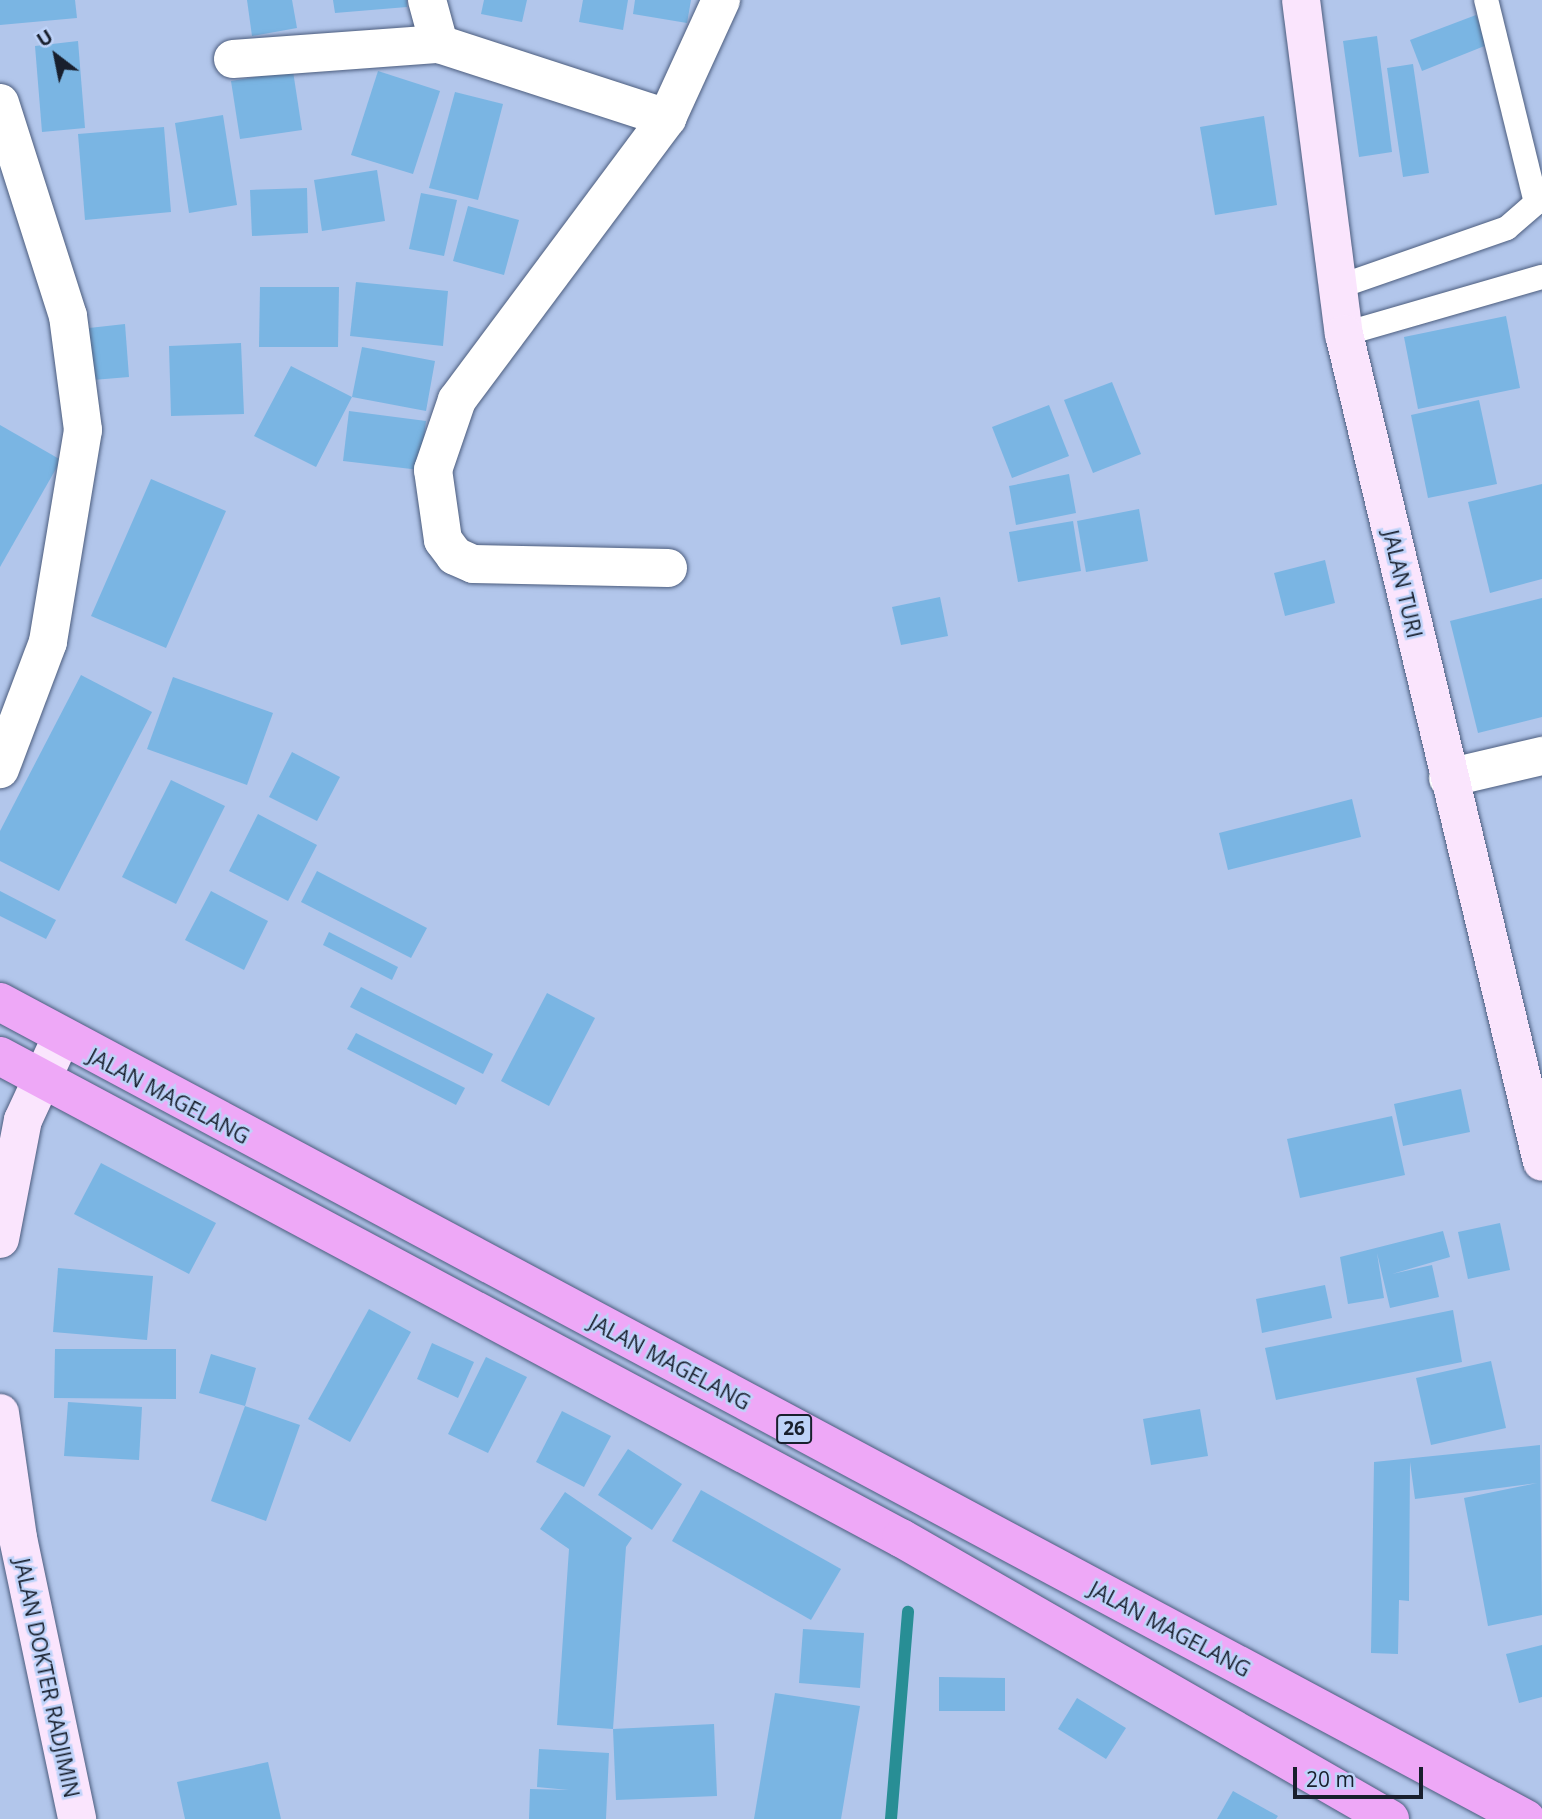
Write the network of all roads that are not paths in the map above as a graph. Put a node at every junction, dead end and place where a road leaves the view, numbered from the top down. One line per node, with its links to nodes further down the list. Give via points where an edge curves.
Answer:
1 (427, 0): 5 (street)
2 (721, 0): 8 (street)
3 (1300, 0): 11 (main road, JALAN TURI)
4 (1486, 0): 11 (lane, via 1536,203 1507,228)
5 (439, 44): 6 (street); 8 (street)
6 (233, 59)
7 (0, 103): 9 (street)
8 (667, 118): 13 (street, via 493,343 457,400 433,470 443,540 455,556 473,564)
9 (16, 200): 15 (street, via 68,316 83,430 48,642)
10 (1542, 277): 12 (lane)
11 (1338, 287): 12 (main road, JALAN TURI)
12 (1345, 334): 16 (main road, JALAN TURI)
13 (668, 568)
14 (1542, 756): 16 (street)
15 (0, 769)
16 (1448, 778): 21 (main road, JALAN TURI)
17 (0, 1002): 18 (highway, JALAN MAGELANG / 26)
18 (61, 1038): 20 (main road); 26 (highway, JALAN MAGELANG / 26)
19 (0, 1056): 20 (highway, 26)
20 (40, 1079): 22 (main road, via 11,1162); 25 (highway, 26, via 901,1538)
21 (1542, 1162)
22 (0, 1239)
23 (0, 1413): 24 (main road, JALAN DOKTER RADJIMIN, via 18,1538)
24 (77, 1819)
25 (1390, 1819)
26 (1526, 1819)

